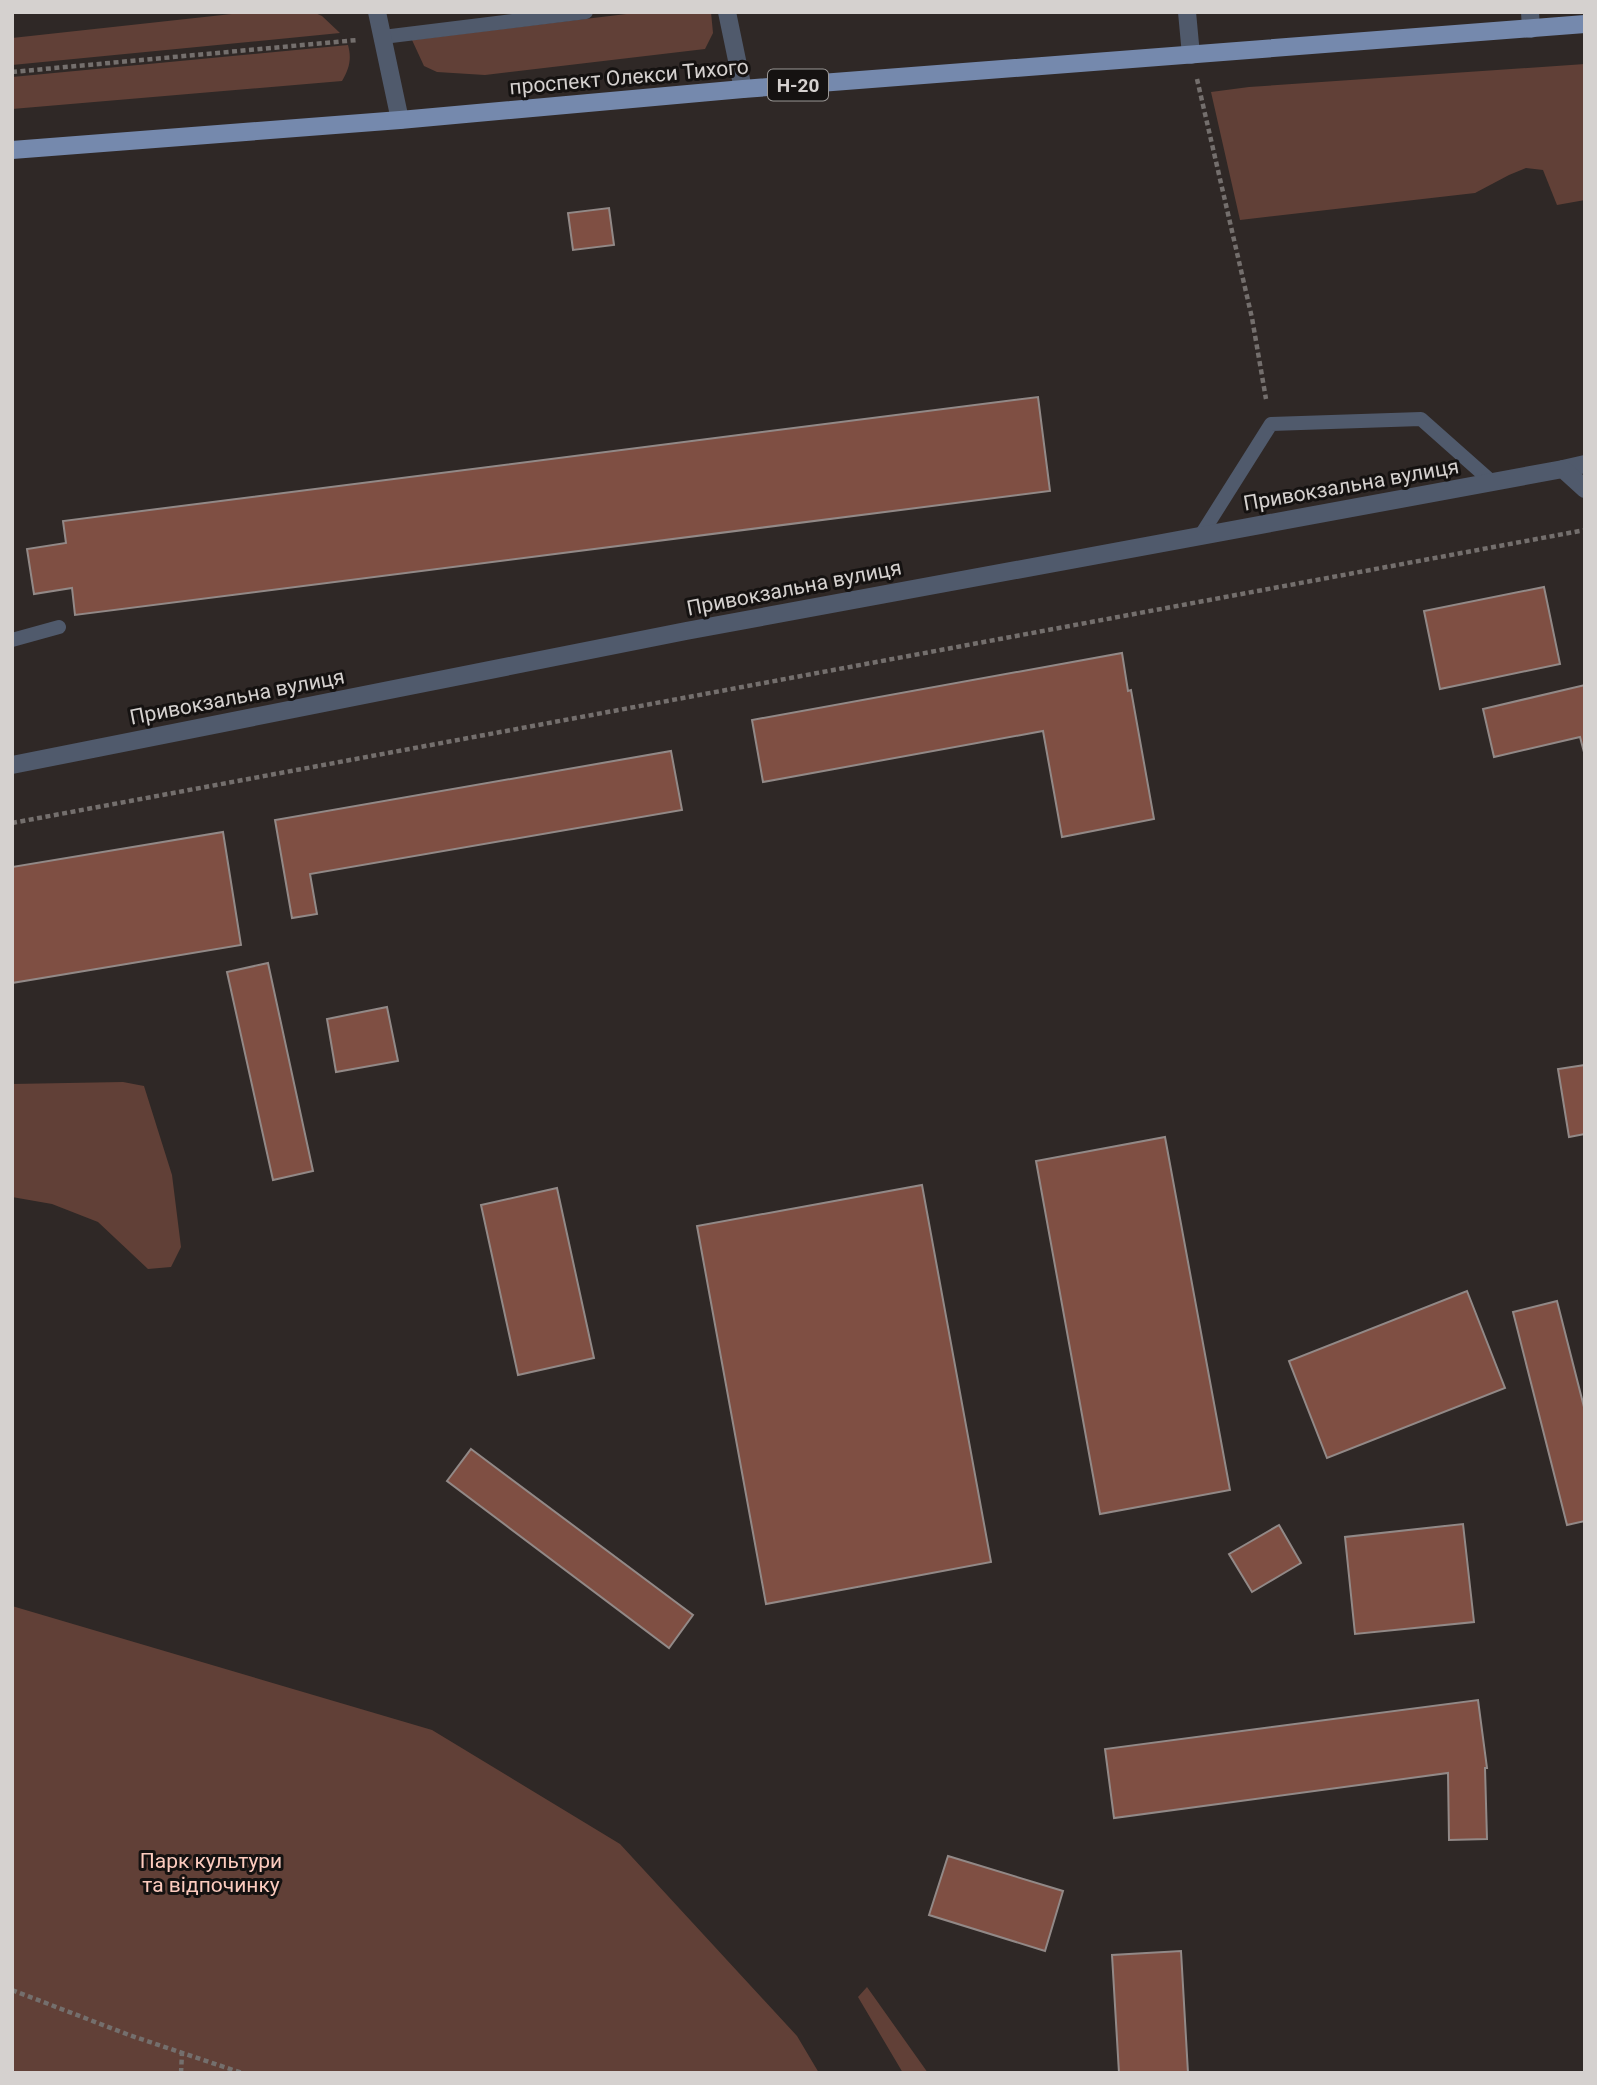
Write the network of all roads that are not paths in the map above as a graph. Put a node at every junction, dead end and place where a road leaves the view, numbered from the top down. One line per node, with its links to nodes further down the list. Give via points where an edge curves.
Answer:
1 (377, 12): 7 (street)
2 (586, 12): 7 (lane)
3 (727, 12): 9 (street)
4 (1187, 12): 8 (street)
5 (1530, 20): 6 (main road, проспект Олекси Тихого / Н-20); 8 (main road, проспект Олекси Тихого / Н-20)
6 (1585, 24)
7 (383, 37): 10 (street)
8 (1191, 55): 9 (main road, проспект Олекси Тихого / Н-20)
9 (743, 89): 10 (main road, проспект Олекси Тихого / Н-20)
10 (400, 120): 11 (main road, проспект Олекси Тихого / Н-20)
11 (12, 150)
12 (1585, 464): 13 (street, Привокзальна вулиця)
13 (1563, 469): 14 (street, Привокзальна вулиця); 15 (street)
14 (1492, 482): 16 (street, Привокзальна вулиця); 16 (lane, via 1421,419 1271,424)
15 (1585, 489)
16 (1201, 536): 19 (street, Привокзальна вулиця, via 686,631)
17 (59, 627): 18 (lane)
18 (12, 640)
19 (12, 765)

